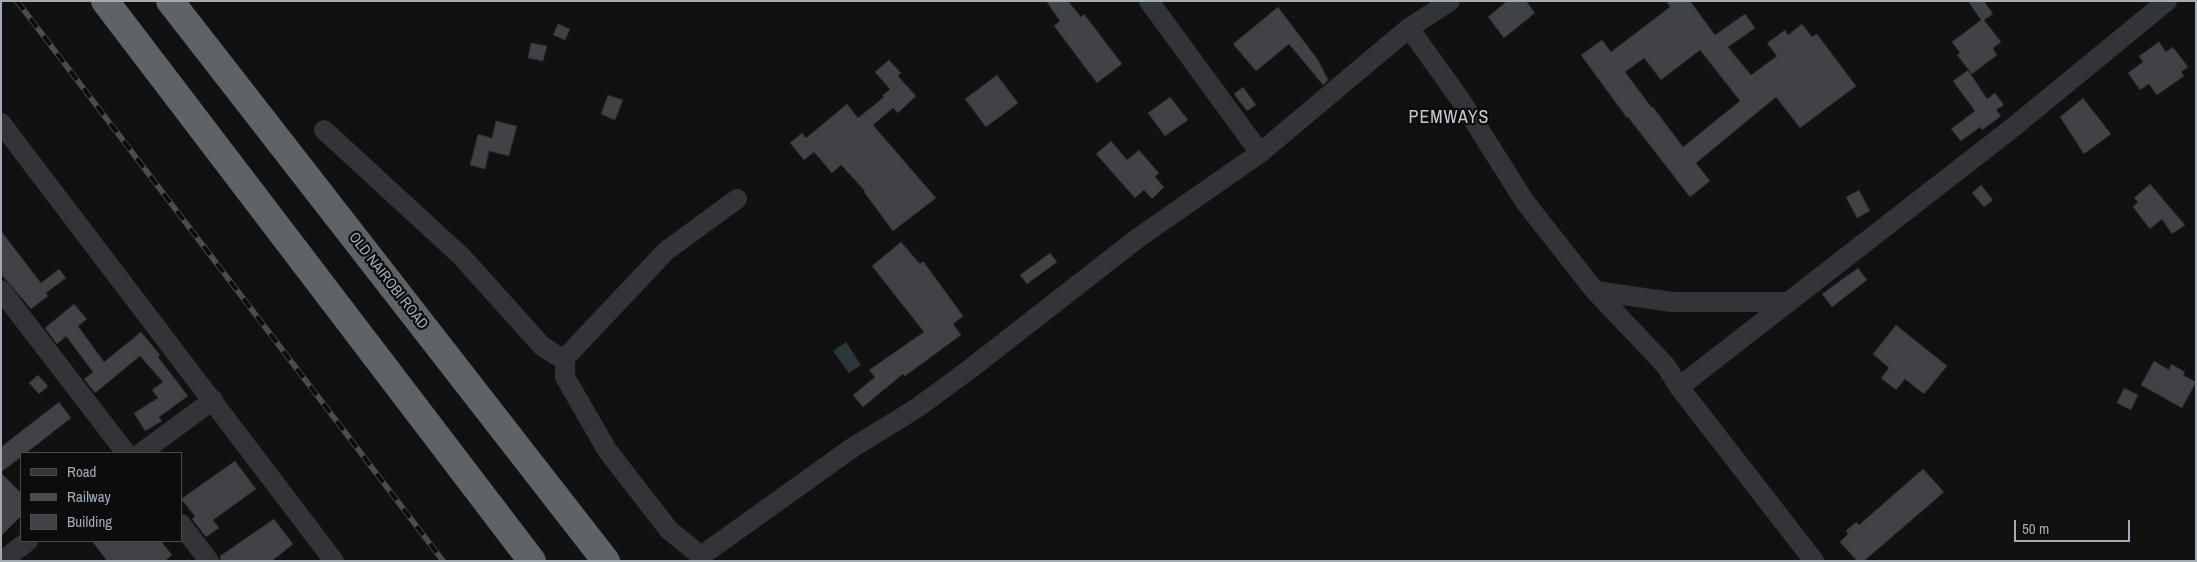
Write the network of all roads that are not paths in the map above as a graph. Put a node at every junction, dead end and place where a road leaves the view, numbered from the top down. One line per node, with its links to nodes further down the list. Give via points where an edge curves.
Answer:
1 (105, 1): 24 (highway)
2 (170, 1): 25 (highway, OLD NAIROBI ROAD)
3 (1149, 1): 9 (street)
4 (1450, 1): 6 (street)
5 (2167, 1): 13 (street, via 2011,129)
6 (1410, 28): 9 (street); 12 (street, via 1462,102 1525,202)
7 (1, 123): 16 (street)
8 (324, 130): 14 (street, via 460,256 542,346)
9 (1260, 153): 14 (street, via 1138,238 917,408 852,448 700,556 669,530 607,450 565,377)
10 (737, 199): 14 (street, via 666,251)
11 (1, 290): 17 (street)
12 (1595, 291): 13 (street, via 1672,302); 15 (street, via 1666,366)
13 (1789, 302): 15 (street)
14 (565, 358)
15 (1680, 387): 26 (street)
16 (213, 400): 18 (street); 23 (street)
17 (125, 452)
18 (142, 452)
19 (182, 525): 22 (street)
20 (27, 542): 21 (street)
21 (2, 561)
22 (209, 561)
23 (334, 561)
24 (532, 561)
25 (606, 561)
26 (1814, 561)

